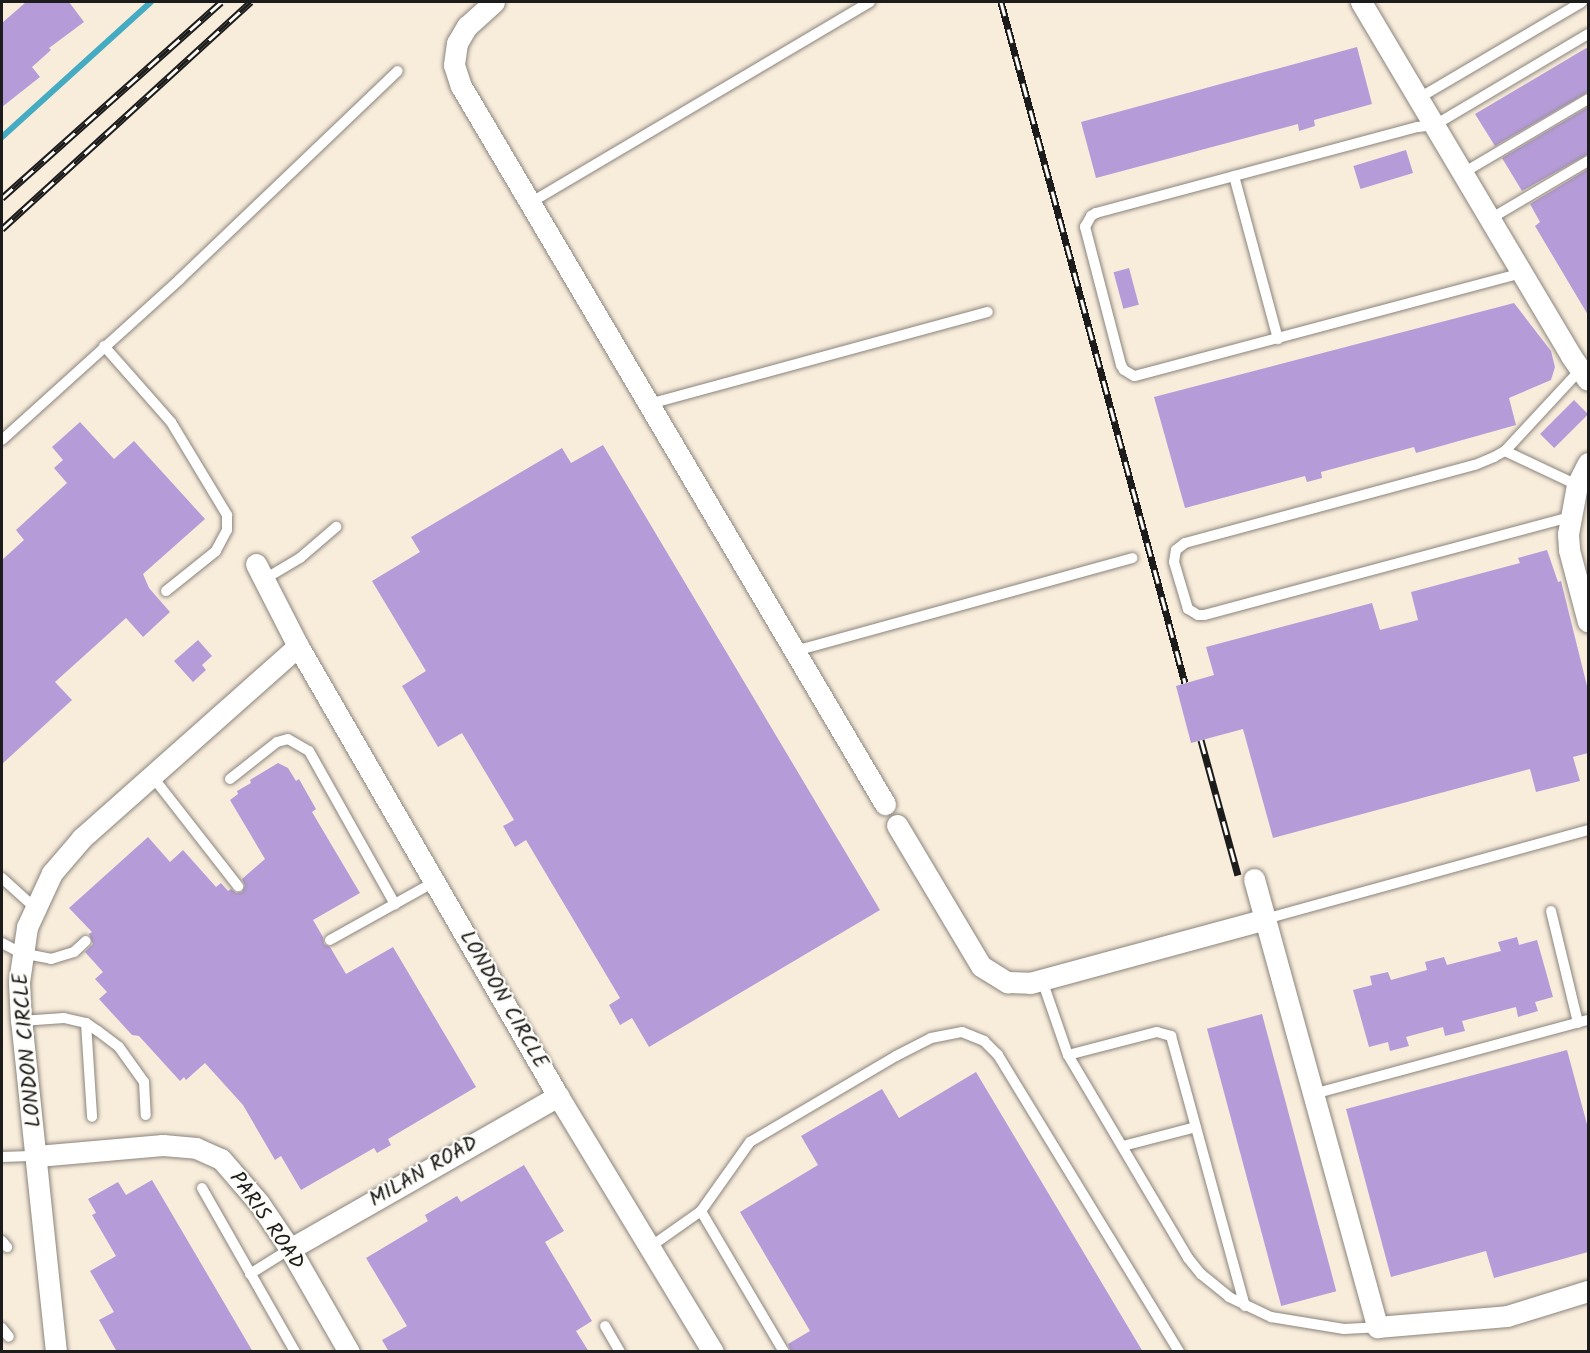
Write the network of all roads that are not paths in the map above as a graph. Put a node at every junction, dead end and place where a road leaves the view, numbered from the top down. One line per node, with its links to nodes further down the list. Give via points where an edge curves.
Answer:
1 (494, 2): 13 (street, via 461,34 454,65 461,86)
2 (870, 2): 13 (lane)
3 (1361, 2): 7 (street)
4 (1582, 2): 7 (lane)
5 (1588, 34): 9 (lane)
6 (398, 71): 18 (lane)
7 (1419, 98): 9 (street)
8 (1588, 99): 11 (lane)
9 (1435, 125): 11 (street); 12 (lane)
10 (1588, 161): 14 (lane)
11 (1463, 173): 14 (street)
12 (1234, 176): 17 (lane); 17 (lane, via 1091,216 1085,233 1121,365 1134,376)
13 (530, 203): 20 (street)
14 (1490, 219): 15 (street)
15 (1522, 273): 17 (lane); 19 (street)
16 (988, 312): 20 (lane)
17 (1278, 339)
18 (104, 346): 21 (lane); 29 (lane, via 171,422 227,515 227,530 216,551)
19 (1584, 375): 22 (lane)
20 (649, 404): 32 (street)
21 (2, 440)
22 (1506, 451): 24 (lane); 25 (lane, via 1475,465 1185,543 1173,556 1188,609 1204,615)
23 (1588, 463): 24 (street)
24 (1577, 485): 25 (street)
25 (1570, 517): 30 (street, via 1569,550)
26 (336, 527): 28 (lane, via 300,558)
27 (1132, 558): 32 (lane)
28 (260, 572): 31 (street, LONDON CIRCLE)
29 (166, 591)
30 (1587, 610)
31 (298, 646): 33 (street, LONDON CIRCLE); 40 (street, LONDON CIRCLE)
32 (795, 651): 35 (street)
33 (152, 776): 41 (lane); 43 (street, LONDON CIRCLE, via 82,838 52,873)
34 (231, 779): 42 (lane, via 277,742 288,739 309,751)
35 (885, 804)
36 (897, 825): 50 (street, via 981,966 1007,982)
37 (1588, 830): 45 (lane)
38 (2, 878): 43 (lane)
39 (1254, 879): 45 (street)
40 (434, 882): 42 (lane); 56 (street, LONDON CIRCLE)
41 (238, 886)
42 (395, 904): 46 (lane)
43 (34, 907): 49 (street, LONDON CIRCLE)
44 (1551, 911): 52 (lane)
45 (1265, 919): 50 (street); 55 (street)
46 (330, 940)
47 (86, 941): 49 (lane, via 65,957 37,958)
48 (2, 943): 49 (lane)
49 (21, 953): 51 (street, LONDON CIRCLE)
50 (1042, 980): 54 (lane)
51 (21, 1021): 53 (lane, via 64,1018); 61 (street, LONDON CIRCLE)
52 (1583, 1021): 55 (lane)
53 (86, 1023): 57 (lane, via 119,1047 138,1073 146,1087); 58 (lane)
54 (1068, 1055): 59 (lane, via 1157,1032 1167,1033 1173,1040); 60 (lane)
55 (1313, 1094): 71 (street)
56 (558, 1096): 65 (street, LONDON CIRCLE); 66 (street, MILAN ROAD)
57 (146, 1115)
58 (92, 1117)
59 (1196, 1126): 60 (lane); 69 (lane)
60 (1122, 1146): 69 (lane, via 1188,1258 1214,1287)
61 (37, 1156): 62 (lane); 66 (street, PARIS ROAD, via 163,1145 196,1148 221,1159 259,1203); 74 (street, LONDON CIRCLE)
62 (2, 1157)
63 (202, 1188): 67 (lane)
64 (701, 1211): 65 (lane); 79 (lane); 80 (lane, via 750,1142 896,1056 949,1033 969,1034 984,1041 998,1055)
65 (650, 1247): 78 (street, LONDON CIRCLE)
66 (290, 1249): 67 (lane); 76 (street, PARIS ROAD)
67 (250, 1274): 75 (lane)
68 (1588, 1291): 71 (street, via 1507,1316)
69 (1245, 1306): 71 (lane, via 1271,1317 1344,1329)
70 (605, 1326): 77 (lane)
71 (1377, 1327)
72 (2, 1328): 73 (lane)
73 (9, 1337)
74 (56, 1352)
75 (295, 1352)
76 (349, 1352)
77 (620, 1352)
78 (713, 1352)
79 (784, 1352)
80 (1179, 1352)

